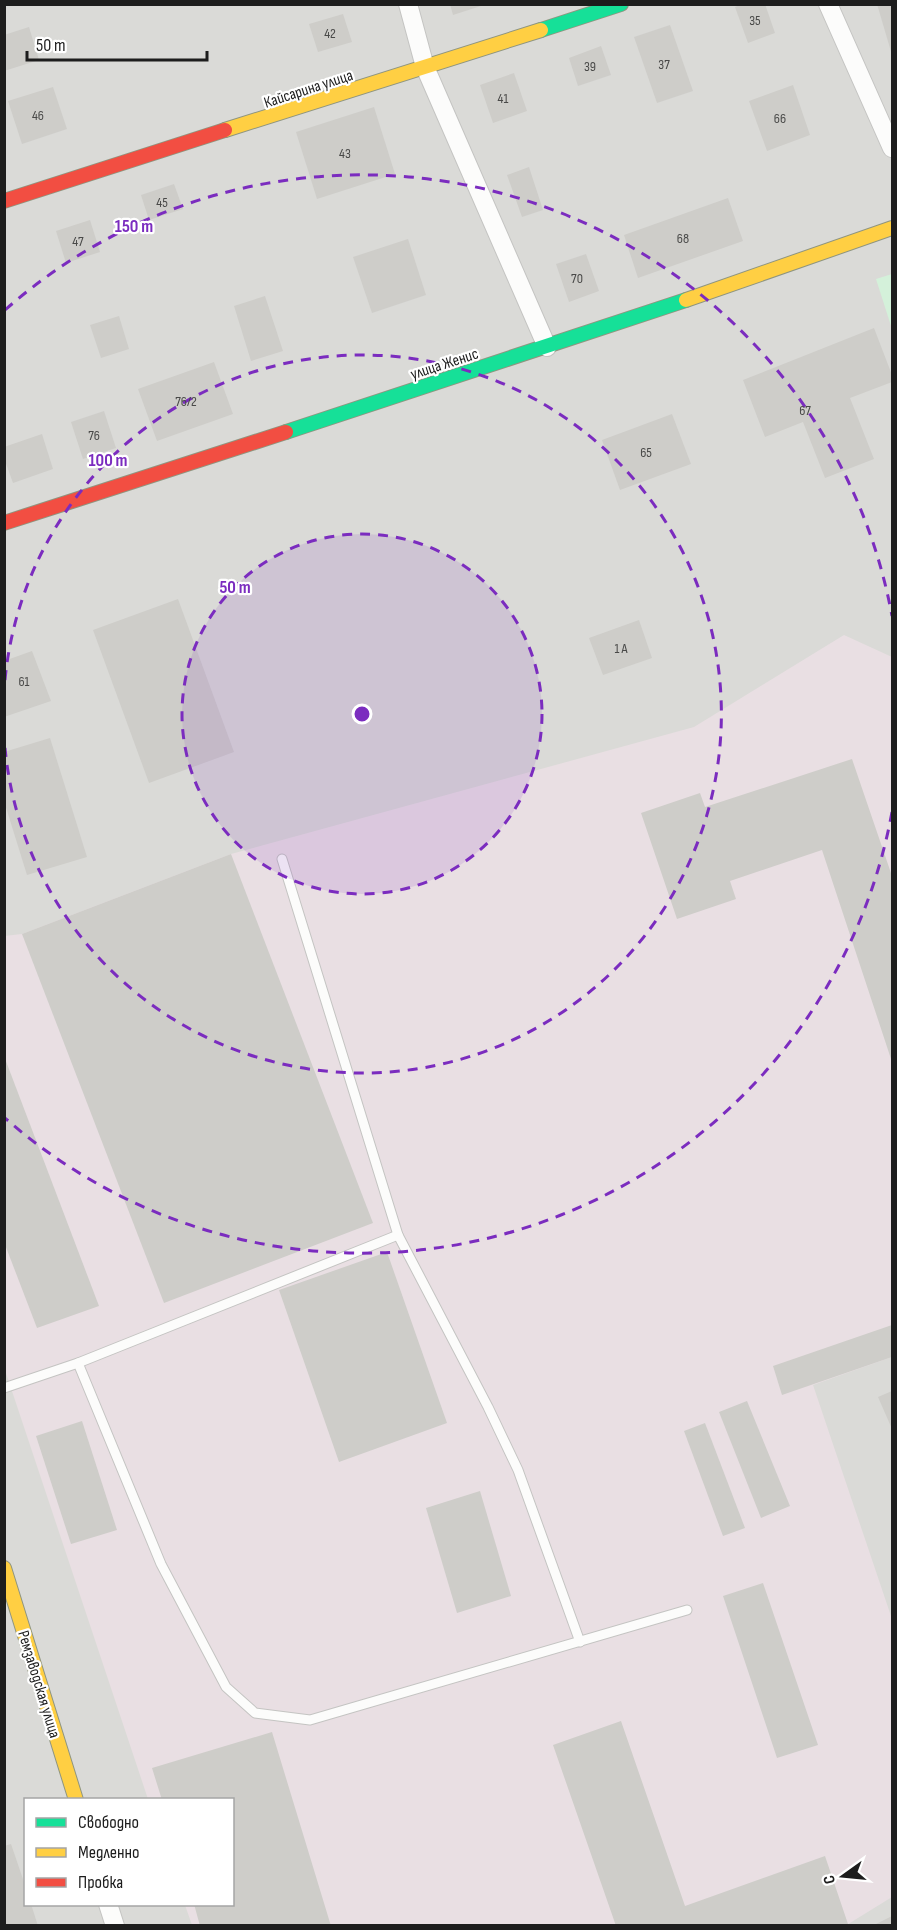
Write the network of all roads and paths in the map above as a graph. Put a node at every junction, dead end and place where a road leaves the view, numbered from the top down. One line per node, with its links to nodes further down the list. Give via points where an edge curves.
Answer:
1 (408, 4): 4 (street)
2 (621, 4): 4 (street, Кайсарина улица)
3 (828, 4): 5 (street)
4 (425, 67): 6 (street, Кайсарина улица); 8 (street)
5 (892, 148)
6 (4, 201)
7 (892, 228): 8 (street, улица Женис)
8 (547, 347): 9 (street, улица Женис)
9 (4, 523)
10 (282, 859): 11 (lane)
11 (398, 1235): 12 (lane); 16 (lane, via 518,1470)
12 (78, 1363): 13 (lane); 16 (lane, via 161,1564 226,1687 255,1713 310,1720)
13 (4, 1388)
14 (4, 1568): 17 (street, Ремзаводская улица)
15 (687, 1610): 16 (lane)
16 (580, 1642)
17 (75, 1798)
18 (108, 1906): 19 (street)
19 (115, 1926)

